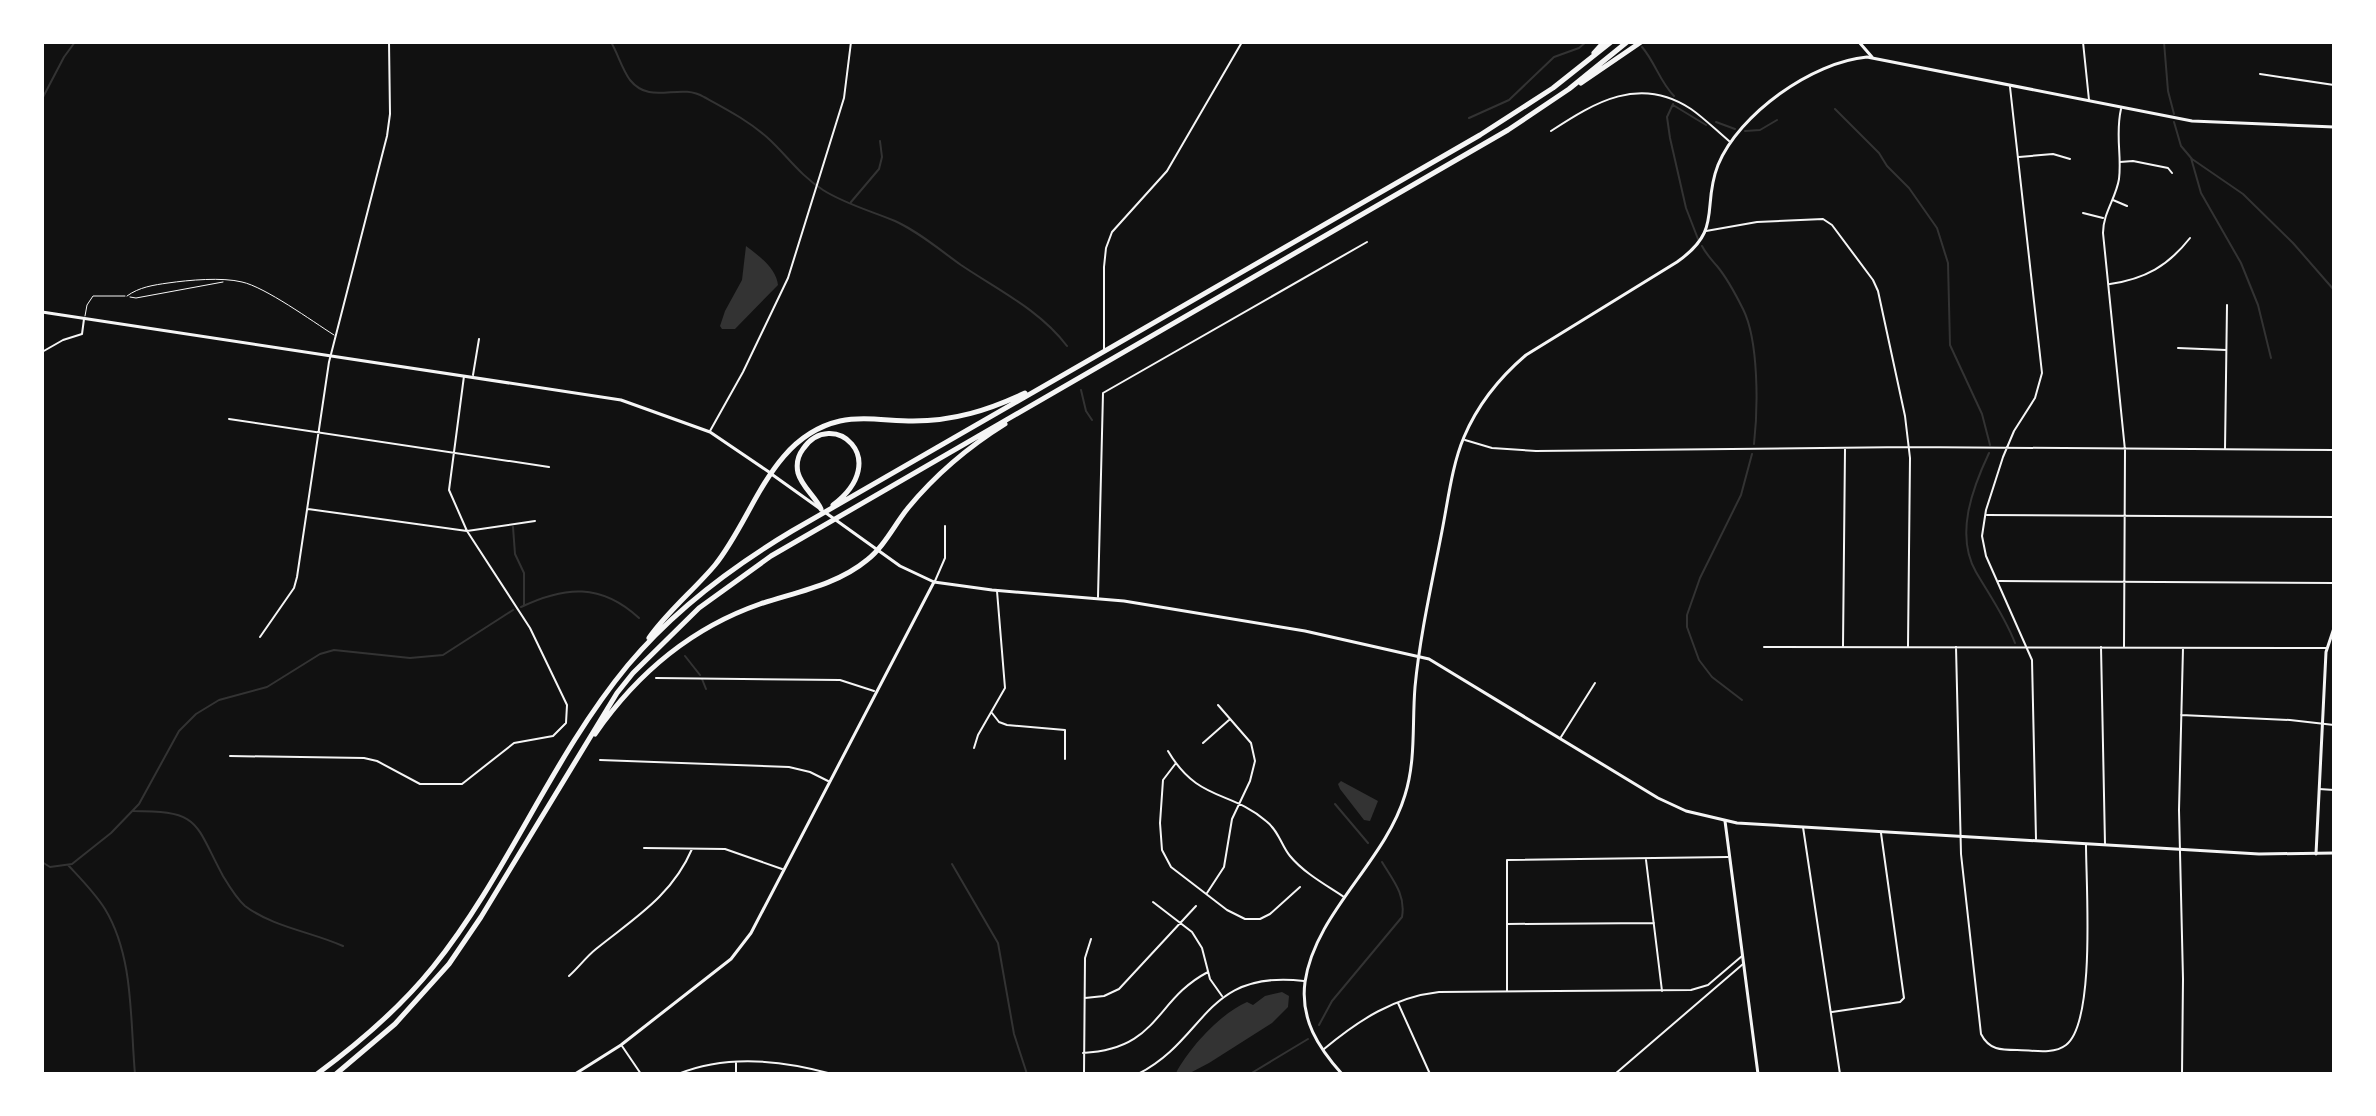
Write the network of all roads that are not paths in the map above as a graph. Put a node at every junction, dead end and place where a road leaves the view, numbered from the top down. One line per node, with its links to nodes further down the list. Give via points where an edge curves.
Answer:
1 (389, 42): 38 (street, via 387,136)
2 (851, 42): 50 (street, via 844,98 788,278)
3 (1242, 42): 42 (street, via 1167,171 1112,232 1104,267)
4 (1604, 42): 11 (highway)
5 (1611, 42): 11 (highway)
6 (1627, 42): 15 (highway)
7 (1641, 42): 15 (highway)
8 (1859, 42): 10 (street)
9 (2083, 42): 16 (street)
10 (1872, 57): 13 (street); 20 (street, via 1838,62 1810,75 1752,117)
11 (1579, 68): 42 (highway, via 1480,135)
12 (2260, 74): 14 (street)
13 (2009, 85): 16 (street); 21 (street)
14 (2334, 85)
15 (1569, 89): 48 (highway, via 1508,130)
16 (2090, 101): 17 (street)
17 (2121, 107): 18 (street, via 2192,121); 23 (street, via 2116,134)
18 (2334, 127)
19 (1551, 131): 20 (street, via 1598,101 1650,95 1689,107)
20 (1730, 142): 29 (street, via 1714,178)
21 (2018, 158): 22 (street, via 2053,154); 55 (street, via 2042,373 2035,398)
22 (2070, 159)
23 (2119, 162): 24 (street, via 2168,168); 25 (street)
24 (2172, 173)
25 (2112, 199): 26 (street); 28 (street)
26 (2127, 206)
27 (2083, 213): 28 (street)
28 (2104, 218): 33 (street)
29 (1706, 231): 52 (street, via 1677,262 1503,374); 53 (street, via 1757,222 1827,221 1873,280)
30 (2190, 238): 33 (street, via 2172,260 2153,272)
31 (1367, 242): 77 (street, via 1103,393)
32 (226, 281): 34 (lane); 34 (lane, via 190,280); 38 (lane, via 249,284)
33 (2108, 284): 56 (street)
34 (127, 296): 37 (lane, via 93,296)
35 (2227, 305): 41 (street)
36 (42, 312): 37 (street)
37 (84, 319): 43 (street, via 82,334); 44 (street)
38 (336, 336): 44 (street)
39 (479, 339): 46 (street)
40 (2178, 348): 41 (street)
41 (2227, 350): 57 (street)
42 (1104, 351): 47 (highway)
43 (42, 352)
44 (331, 354): 45 (street); 51 (street)
45 (464, 375): 46 (street); 59 (street)
46 (473, 377): 50 (street, via 621,400)
47 (1055, 379): 61 (highway, via 1000,405 955,418 850,419 827,425 803,439); 66 (highway)
48 (1024, 410): 71 (highway, via 940,473); 102 (highway, via 726,586 633,673)
49 (229, 419): 51 (street)
50 (710, 432): 61 (street)
51 (317, 433): 59 (street); 62 (street)
52 (1463, 439): 54 (street, via 1492,448 1536,451); 90 (street)
53 (1909, 447): 54 (street); 55 (street); 80 (street)
54 (1845, 448): 82 (street)
55 (2006, 450): 56 (street); 64 (street)
56 (2125, 450): 57 (street); 65 (street)
57 (2225, 450): 58 (street)
58 (2334, 450)
59 (453, 453): 60 (street); 70 (street, via 449,490)
60 (549, 467)
61 (769, 472): 63 (street); 87 (highway, via 717,563)
62 (306, 509): 70 (street); 79 (street, via 294,588)
63 (821, 509): 66 (highway, via 797,466 799,454 813,438 830,434 852,443 859,473 841,499); 71 (street)
64 (1985, 515): 65 (street); 72 (street, via 1983,547)
65 (2125, 516): 67 (street); 74 (street)
66 (816, 517): 87 (highway, via 718,579)
67 (2334, 517)
68 (535, 521): 70 (street)
69 (945, 526): 73 (street, via 945,558)
70 (467, 531): 105 (street, via 530,628 564,698 566,723 553,736 514,743 457,784 420,784 364,758)
71 (878, 549): 73 (street); 102 (highway, via 842,576 746,609 685,641 636,683)
72 (1997, 581): 74 (street); 84 (street)
73 (934, 582): 76 (street); 93 (street)
74 (2125, 582): 75 (street); 86 (street)
75 (2334, 583)
76 (997, 591): 77 (street); 95 (street, via 1005,688)
77 (1098, 599): 90 (street, via 1305,631)
78 (2334, 628): 89 (street)
79 (260, 637)
80 (1908, 646): 82 (street); 83 (street)
81 (1764, 647): 82 (street)
82 (1843, 647)
83 (1956, 647): 84 (street); 116 (street)
84 (2028, 647): 85 (street); 117 (street, via 2033,669)
85 (2101, 647): 86 (street); 119 (street)
86 (2124, 647): 88 (street)
87 (643, 648): 152 (highway, via 598,705 433,967 380,1023)
88 (2183, 648): 89 (street); 96 (street)
89 (2327, 648): 98 (street)
90 (1419, 656): 100 (street); 130 (street, via 1407,789 1391,829)
91 (656, 678): 93 (street, via 840,680)
92 (1595, 683): 100 (street)
93 (875, 692): 109 (street)
94 (1218, 705): 97 (street)
95 (991, 712): 103 (street); 106 (street, via 1007,725 1065,730)
96 (2181, 715): 98 (street); 122 (street)
97 (1230, 719): 101 (street); 112 (street, via 1255,755)
98 (2323, 725): 99 (street); 110 (street)
99 (2334, 725)
100 (1560, 738): 113 (street, via 1658,798)
101 (1203, 743)
102 (584, 747): 153 (highway, via 449,964 395,1024)
103 (974, 748)
104 (1168, 751): 108 (street)
105 (230, 756)
106 (1065, 759)
107 (600, 760): 109 (street, via 789,767)
108 (1176, 763): 112 (street, via 1204,790); 129 (street, via 1162,787 1162,850 1171,867)
109 (829, 782): 127 (street)
110 (2319, 789): 111 (street); 124 (street)
111 (2334, 790)
112 (1239, 805): 129 (street, via 1224,867); 130 (street, via 1268,822 1297,864)
113 (1725, 821): 114 (street); 125 (street)
114 (1803, 827): 115 (street); 147 (street)
115 (1881, 832): 116 (street); 147 (street, via 1904,998)
116 (1960, 836): 117 (street); 118 (street, via 1981,1034 2000,1050 2057,1050 2078,1026 2085,996)
117 (2036, 841): 118 (street)
118 (2086, 844): 119 (street)
119 (2105, 845): 122 (street)
120 (644, 848): 121 (street)
121 (692, 849): 127 (street, via 736,850); 140 (street, via 665,893)
122 (2180, 849): 124 (street); 166 (street)
123 (2334, 853): 124 (street)
124 (2316, 854)
125 (1730, 857): 126 (street); 137 (street)
126 (1646, 858): 134 (street); 135 (street, via 1507,860)
127 (783, 869): 148 (street, via 751,933 731,959)
128 (1300, 887): 129 (street, via 1270,914 1255,920 1234,915)
129 (1206, 894)
130 (1345, 898): 141 (street, via 1315,949)
131 (1153, 902): 133 (street)
132 (1196, 906): 133 (street)
133 (1181, 922): 139 (street, via 1202,948); 145 (street, via 1119,989)
134 (1654, 923): 135 (street); 142 (street)
135 (1507, 924): 143 (street)
136 (1091, 939): 145 (street, via 1085,958)
137 (1743, 955): 138 (street); 142 (street, via 1703,987)
138 (1744, 963): 163 (street); 164 (street)
139 (1208, 972): 144 (street); 150 (street, via 1125,1046)
140 (569, 976)
141 (1305, 981): 144 (street, via 1261,981); 149 (street, via 1305,1009)
142 (1662, 991): 143 (street)
143 (1507, 992): 146 (street, via 1439,992)
144 (1223, 997): 160 (street, via 1172,1049)
145 (1085, 998): 150 (street)
146 (1397, 1002): 149 (street); 162 (street)
147 (1831, 1013): 165 (street)
148 (621, 1045): 154 (street); 155 (street)
149 (1322, 1051): 161 (street)
150 (1083, 1053): 159 (street)
151 (736, 1062): 156 (street, via 703,1064); 157 (street); 158 (street, via 800,1065)
152 (317, 1074)
153 (336, 1074)
154 (575, 1074)
155 (641, 1074)
156 (678, 1074)
157 (736, 1074)
158 (832, 1074)
159 (1084, 1074)
160 (1138, 1074)
161 (1342, 1074)
162 (1430, 1074)
163 (1615, 1074)
164 (1758, 1074)
165 (1840, 1074)
166 (2182, 1074)

